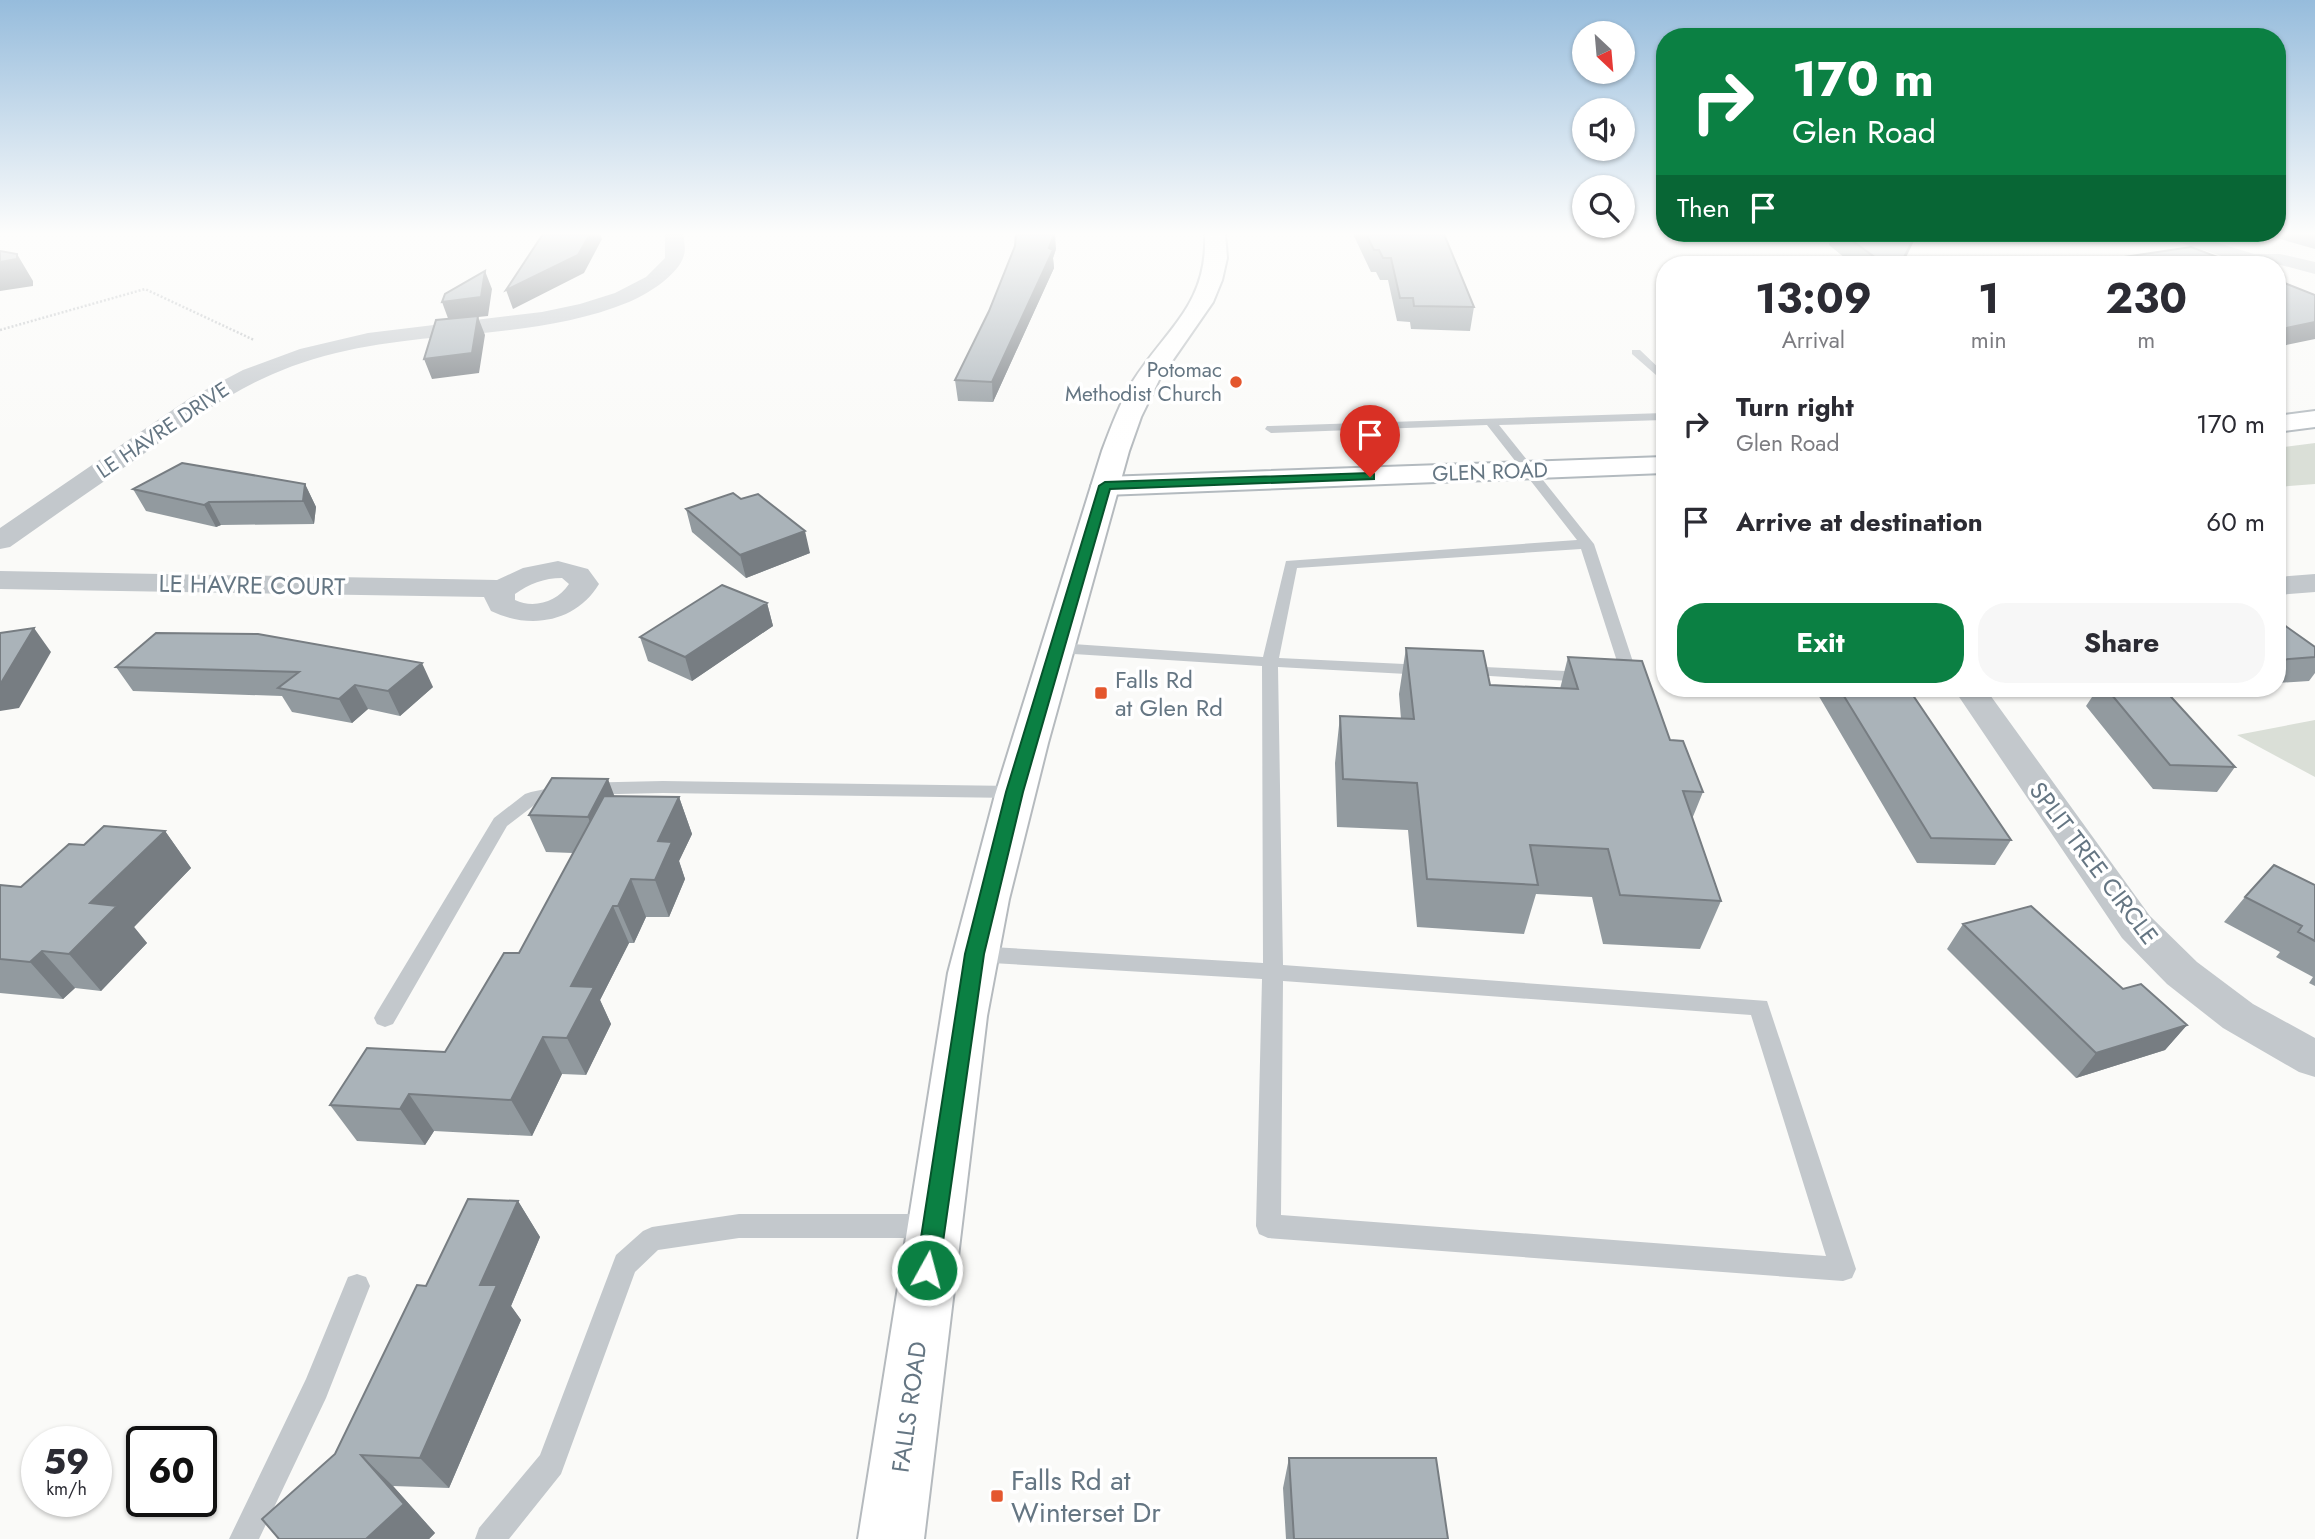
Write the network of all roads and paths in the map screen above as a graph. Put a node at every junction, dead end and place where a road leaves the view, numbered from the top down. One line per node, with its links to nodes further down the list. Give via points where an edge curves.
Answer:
1 (86, 306): 5 (path)
2 (181, 306): 7 (path)
3 (590, 306): 7 (street, LE HAVRE DRIVE, via 520,323 388,335)
4 (1200, 306): 16 (main road, FALLS ROAD, via 1134,402)
5 (0, 330)
6 (1636, 352): 8 (lane)
7 (292, 358): 17 (street, LE HAVRE DRIVE, via 209,396)
8 (1656, 371)
9 (1656, 415): 11 (lane)
10 (2315, 419): 12 (main road)
11 (1490, 421): 13 (lane); 15 (lane)
12 (2286, 423)
13 (1271, 429)
14 (1656, 465): 15 (main road, GLEN ROAD)
15 (1529, 471): 16 (main road, GLEN ROAD); 18 (lane)
16 (1105, 486): 23 (main road, FALLS ROAD)
17 (0, 541)
18 (1587, 544): 24 (lane, via 1291,564); 24 (lane, via 1633,680)
19 (0, 580): 22 (street, LE HAVRE COURT)
20 (2315, 583): 21 (street)
21 (2286, 585)
22 (503, 589)
23 (1058, 648): 24 (lane); 26 (main road, FALLS ROAD)
24 (1270, 662): 28 (lane)
25 (1975, 697): 30 (street, SPLIT TREE CIRCLE, via 2136,927 2182,973 2238,1016)
26 (1014, 792): 27 (main road, FALLS ROAD); 29 (lane, via 663,787 574,789 531,799 500,822)
27 (974, 954): 28 (lane); 31 (main road, FALLS ROAD)
28 (1273, 972): 28 (lane, via 1268,1226 1843,1269 1759,1007)
29 (385, 1018)
30 (2315, 1059)
31 (933, 1226): 34 (lane, via 739,1226 652,1239 625,1264 551,1464); 35 (main road, FALLS ROAD)
32 (358, 1286): 33 (lane, via 316,1388)
33 (244, 1539)
34 (490, 1539)
35 (891, 1539)

